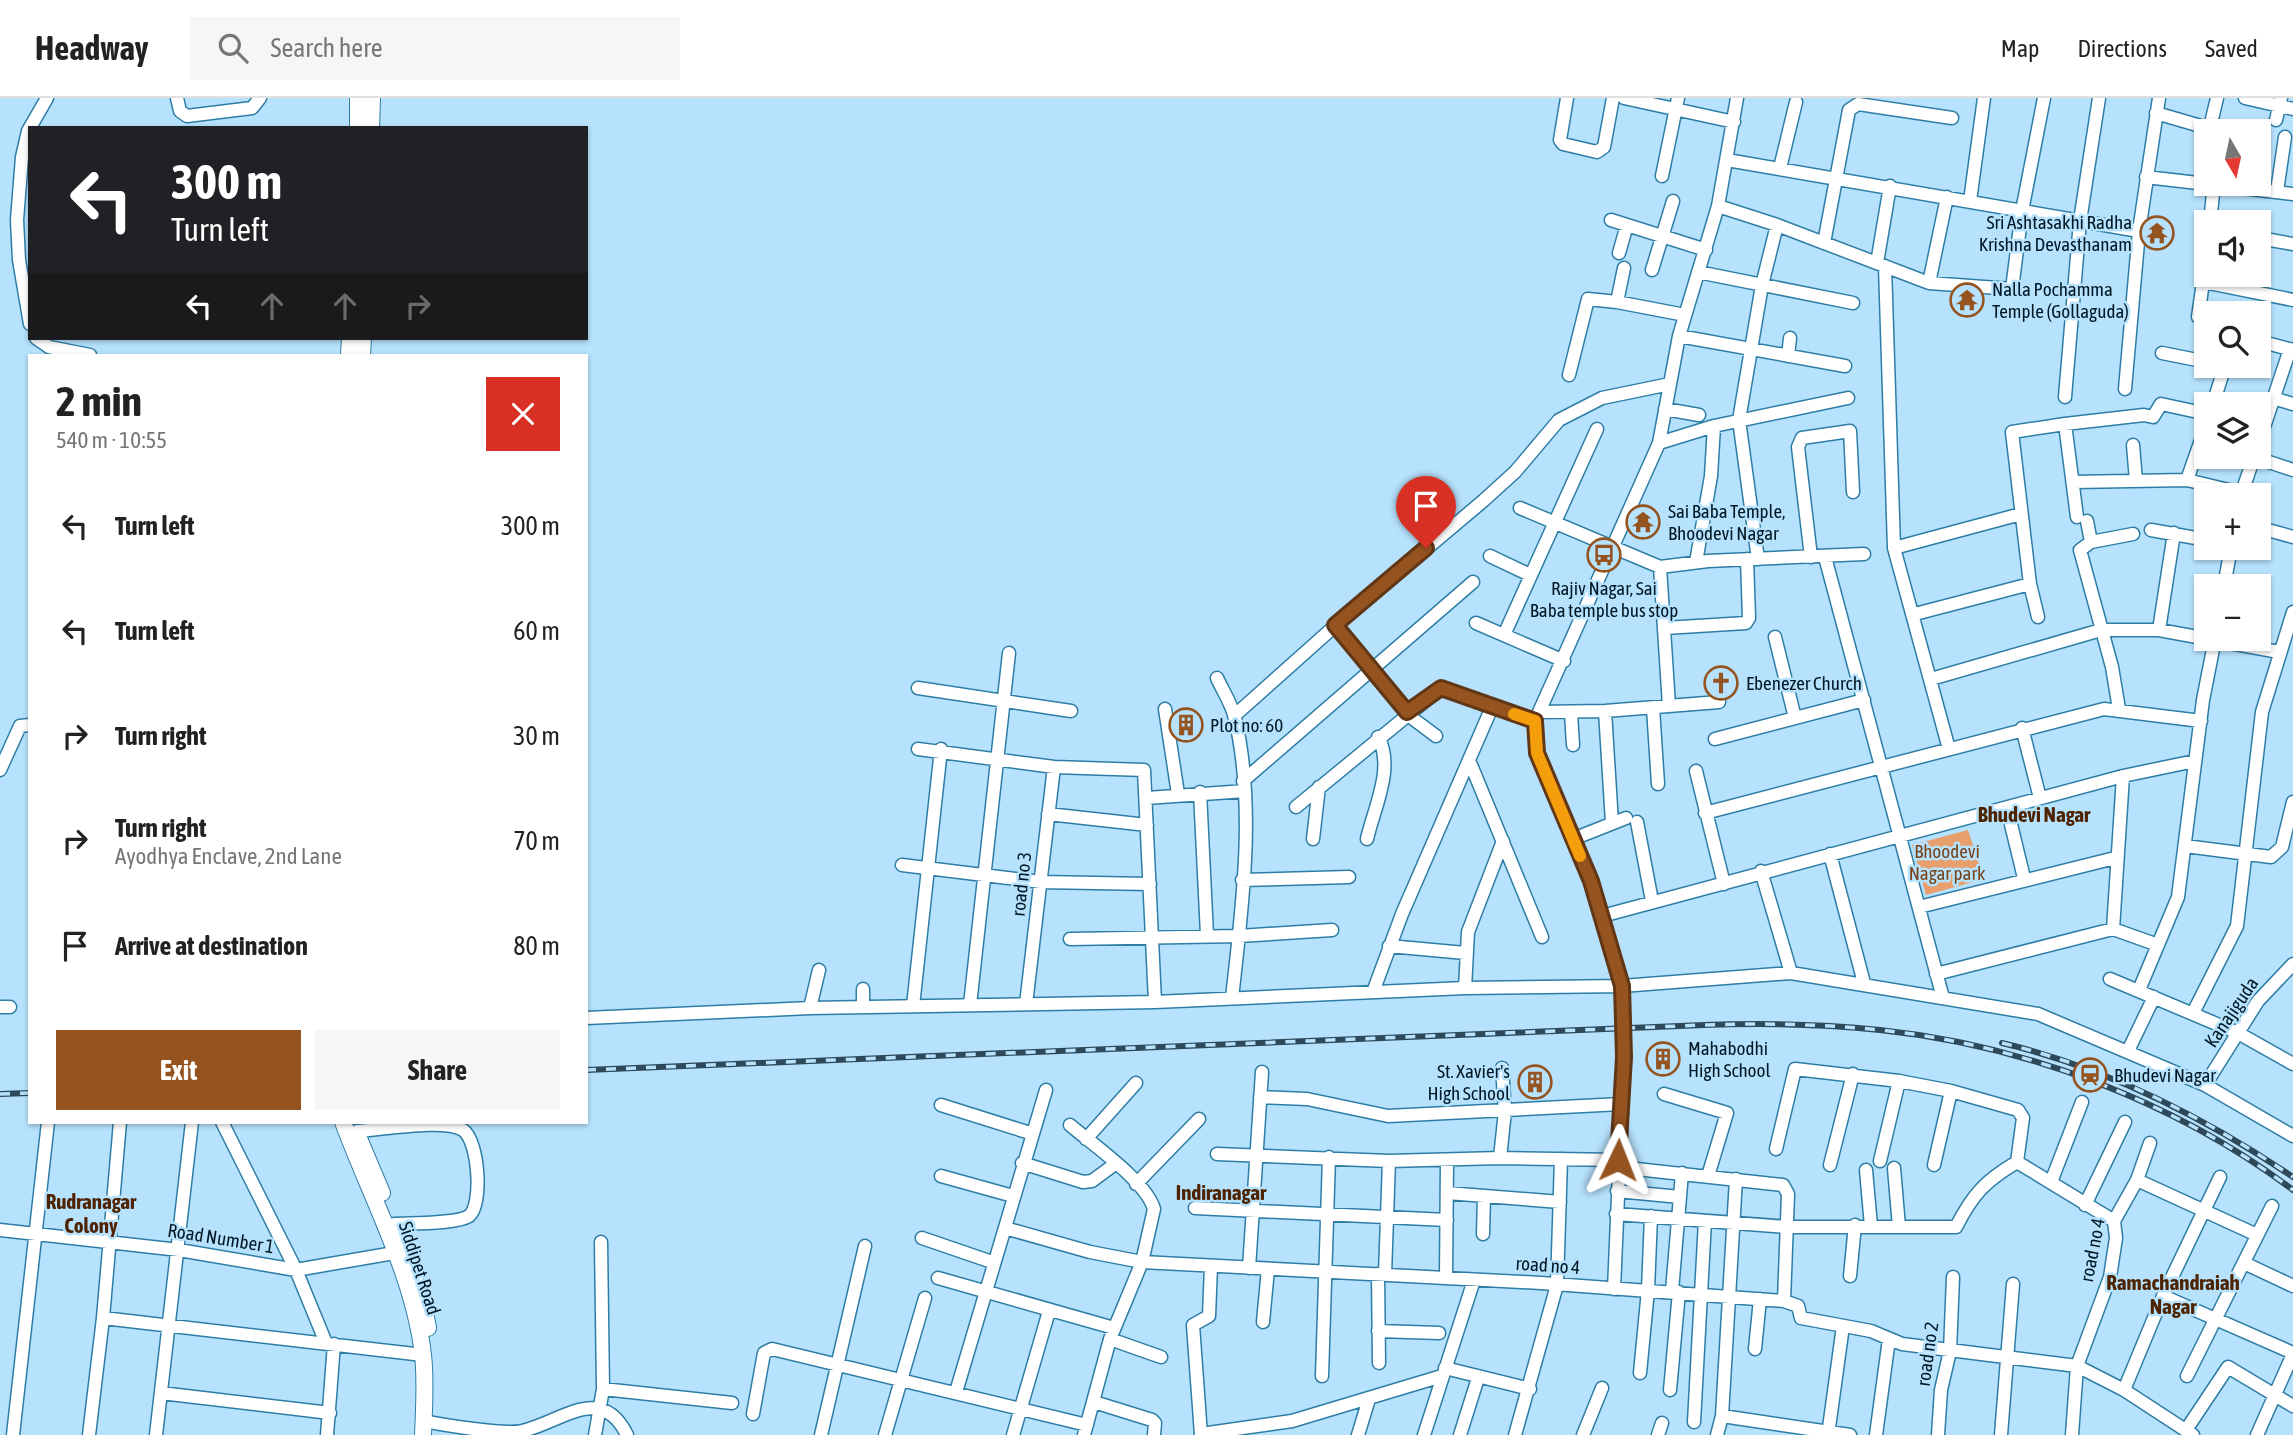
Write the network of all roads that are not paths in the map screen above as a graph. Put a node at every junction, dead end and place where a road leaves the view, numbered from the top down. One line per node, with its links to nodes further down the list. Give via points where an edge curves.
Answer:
1 (47, 98): 24 (street)
2 (177, 98): 3 (street, via 180,111 187,116 252,108)
3 (260, 98)
4 (359, 98): 25 (main road)
5 (372, 98): 26 (main road)
6 (1567, 98): 7 (street, via 1560,140 1597,152 1604,148)
7 (1613, 98)
8 (1624, 98): 18 (street)
9 (1737, 98): 23 (street)
10 (1984, 98): 41 (street)
11 (2044, 98): 43 (street)
12 (2099, 98): 45 (street)
13 (2159, 98): 20 (street)
14 (2217, 98): 20 (street, via 2208,123)
15 (2245, 98): 17 (street)
16 (1796, 102): 30 (street)
17 (2280, 102): 19 (street); 22 (street)
18 (1676, 104): 23 (street); 31 (street)
19 (2293, 109)
20 (2155, 113): 32 (street)
21 (1952, 118): 33 (street, via 1853,105)
22 (2276, 120)
23 (1734, 122): 29 (street)
24 (31, 126)
25 (358, 126)
26 (372, 126)
27 (28, 131): 65 (street, via 18,220)
28 (2285, 137): 37 (street)
29 (1727, 160): 30 (street); 42 (street)
30 (1780, 168): 33 (street)
31 (1662, 176)
32 (2146, 177): 34 (street); 48 (street)
33 (1836, 178): 35 (street); 51 (street)
34 (2194, 183)
35 (1890, 186): 39 (street); 55 (street)
36 (2272, 191): 37 (street)
37 (2277, 191): 38 (street)
38 (2293, 194)
39 (1947, 197): 41 (street); 59 (street)
40 (1673, 201): 49 (street)
41 (1970, 201): 43 (street)
42 (1718, 206): 47 (street); 53 (street)
43 (2022, 211): 45 (street); 59 (street, via 2012,289)
44 (1611, 220): 46 (street)
45 (2080, 221): 48 (street); 81 (street)
46 (1627, 225): 49 (street); 54 (street)
47 (1777, 225): 51 (street); 60 (street)
48 (2139, 231): 80 (street)
49 (1662, 235): 53 (street); 57 (street)
50 (2271, 240): 52 (street)
51 (1824, 243): 55 (street)
52 (2293, 244)
53 (1706, 250): 58 (street)
54 (1619, 253)
55 (1881, 265): 59 (street); 114 (street)
56 (1624, 268): 63 (street)
57 (1652, 270)
58 (1698, 272): 60 (street); 66 (street)
59 (1929, 283)
60 (1762, 285): 64 (street); 71 (street)
61 (2229, 287): 62 (street)
62 (2293, 300)
63 (1617, 302): 66 (street); 78 (street, via 1588,299)
64 (1853, 303)
65 (28, 312)
66 (1685, 315): 67 (street)
67 (1679, 336): 71 (street); 79 (street)
68 (1790, 338): 75 (street)
69 (39, 340): 74 (street, via 49,347)
70 (2271, 344): 72 (street)
71 (1752, 350): 75 (street); 89 (street)
72 (2292, 350): 83 (street)
73 (2162, 353): 76 (street)
74 (85, 354)
75 (1788, 356): 77 (street)
76 (2194, 359)
77 (1845, 366)
78 (1569, 375)
79 (1670, 384): 85 (street); 129 (street, via 1602,398 1559,420 1515,472)
80 (2125, 389)
81 (2065, 397)
82 (1848, 398): 89 (street)
83 (2276, 399): 84 (street); 87 (street)
84 (2293, 404)
85 (1665, 409): 88 (street); 93 (street)
86 (2194, 411): 90 (street, via 2161,404 2153,417)
87 (2271, 412)
88 (1699, 415)
89 (1739, 420): 91 (street); 119 (street)
90 (2065, 424): 100 (street); 104 (street, via 2012,432)
91 (1714, 426): 93 (street); 120 (street)
92 (1597, 429): 105 (street)
93 (1659, 443): 113 (street)
94 (2133, 445): 99 (street)
95 (2194, 460): 98 (street)
96 (2271, 463): 97 (street)
97 (2293, 470)
98 (2187, 480): 99 (street); 101 (street)
99 (2136, 481): 100 (street)
100 (2073, 482): 112 (street)
101 (2199, 483)
102 (1853, 492): 118 (street, via 1850,431 1802,438 1798,447)
103 (1520, 508): 105 (street)
104 (2021, 513): 114 (street); 124 (street)
105 (1552, 524): 113 (street); 122 (street)
106 (2151, 530): 108 (street)
107 (2271, 531): 111 (street)
108 (2175, 533): 110 (street); 132 (street)
109 (2133, 534): 112 (street)
110 (2194, 537)
111 (2293, 537)
112 (2091, 542): 131 (street, via 2080,550)
113 (1611, 547): 121 (street); 140 (street)
114 (1894, 548): 126 (street)
115 (1864, 554): 117 (street)
116 (1490, 556): 122 (street)
117 (1825, 556): 118 (street); 145 (street)
118 (1811, 557): 119 (street)
119 (1753, 559): 120 (street); 130 (street, via 1746,623)
120 (1696, 562): 121 (street)
121 (1660, 567): 130 (street)
122 (1530, 575): 133 (street)
123 (1473, 582): 141 (street)
124 (2030, 584): 126 (street); 127 (street)
125 (2293, 613): 138 (street)
126 (1915, 614): 143 (street)
127 (2038, 617)
128 (1476, 623): 133 (street)
129 (1335, 625): 141 (street); 157 (street)
130 (1665, 628): 148 (street)
131 (2101, 630): 132 (street); 143 (street); 152 (street)
132 (2159, 630): 135 (street)
133 (1504, 635): 140 (street)
134 (1774, 637): 159 (street)
135 (2194, 637)
136 (2212, 651): 160 (street)
137 (2271, 651): 138 (street)
138 (2279, 652): 199 (street, via 2262,712)
139 (1009, 653): 146 (street)
140 (1564, 661): 158 (street)
141 (1372, 670): 155 (street); 179 (street)
142 (1217, 678): 157 (street)
143 (1931, 679): 169 (street)
144 (918, 688): 146 (street)
145 (1864, 700): 159 (street); 173 (street)
146 (1003, 702): 153 (street); 170 (street)
147 (1719, 702): 148 (street)
148 (1669, 706): 150 (street)
149 (1492, 707): 155 (street, via 1441,688); 158 (street); 171 (street)
150 (1653, 708): 154 (street); 178 (street)
151 (1166, 709): 182 (street)
152 (2119, 709): 160 (street); 162 (street)
153 (1071, 711)
154 (1605, 711): 156 (street); 191 (street)
155 (1407, 712): 163 (street); 164 (street)
156 (1571, 713): 158 (street); 166 (street)
157 (1234, 716): 179 (street)
158 (1537, 717): 196 (street, via 1537,753)
159 (1795, 718): 165 (street)
160 (2201, 721): 172 (street)
161 (28, 725): 175 (street, via 20,726)
162 (2022, 728): 169 (street); 184 (street)
163 (1436, 736)
164 (1378, 737): 180 (street); 195 (street, via 1385,749 1385,767)
165 (1715, 739)
166 (1573, 745)
167 (919, 749): 168 (street)
168 (941, 749): 170 (street); 203 (street)
169 (1949, 749): 173 (street)
170 (997, 758): 174 (street); 205 (street)
171 (1469, 760): 197 (street); 223 (street)
172 (2195, 761): 177 (street); 198 (street)
173 (1882, 766): 188 (street); 193 (street)
174 (1054, 767): 183 (street, via 1143,770); 189 (street, road no 3)
175 (0, 770)
176 (1696, 771): 188 (street)
177 (2123, 776): 184 (street); 201 (street)
178 (1658, 784)
179 (1244, 786): 181 (street); 208 (street)
180 (1319, 787): 186 (street); 194 (street)
181 (1200, 792): 182 (street); 217 (street)
182 (1178, 794): 183 (street)
183 (1147, 798): 192 (street)
184 (2040, 798): 187 (street)
185 (2293, 802): 190 (street)
186 (1296, 807)
187 (2007, 807): 193 (street); 207 (street)
188 (1705, 813): 211 (street)
189 (1048, 814): 192 (street); 209 (street, road no 3)
190 (2290, 820): 199 (street, via 2277,854 2258,857)
191 (1612, 823): 196 (street); 212 (street, via 1631,820)
192 (1147, 825): 210 (street)
193 (1900, 838): 200 (street); 213 (street)
194 (1313, 839)
195 (1367, 839)
196 (1573, 839): 214 (street)
197 (1503, 841): 220 (street); 224 (street, via 1481,894)
198 (2185, 846): 199 (street); 222 (street, via 2178,897)
199 (2243, 853): 245 (street, via 2236,926)
200 (1830, 854): 204 (street); 230 (street)
201 (2115, 858): 207 (street); 215 (street)
202 (902, 864): 203 (street)
203 (926, 868): 205 (street); 242 (street)
204 (1762, 872): 211 (street); 227 (street)
205 (984, 876): 209 (street); 241 (street)
206 (1349, 877): 208 (street)
207 (2024, 878): 213 (street)
208 (1242, 880): 219 (street)
209 (1041, 882): 210 (street); 240 (street, road no 3)
210 (1150, 884): 218 (street)
211 (1724, 884): 212 (street)
212 (1652, 901): 214 (street)
213 (1919, 907): 228 (street)
214 (1602, 916): 231 (street)
215 (2113, 929): 222 (street); 228 (street)
216 (1332, 930): 219 (street)
217 (1207, 934): 218 (street); 219 (street)
218 (1152, 936): 221 (street); 239 (street)
219 (1239, 936): 237 (street)
220 (1542, 937)
221 (1070, 939)
222 (2158, 945): 234 (street)
223 (1389, 946): 224 (street); 235 (street)
224 (1465, 953): 232 (street)
225 (2293, 964): 247 (street, Kanajiguda, via 2258,1001)
226 (819, 970): 244 (street)
227 (1791, 973): 230 (street); 231 (street)
228 (1936, 974): 238 (street)
229 (2110, 979): 234 (street)
230 (1864, 983): 238 (street)
231 (1622, 986): 232 (street); 261 (street)
232 (1465, 988): 235 (street)
233 (863, 989): 243 (street)
234 (2139, 990): 236 (street)
235 (1373, 992): 237 (street)
236 (2154, 997): 245 (street); 248 (street)
237 (1232, 998): 239 (street)
238 (1943, 998): 248 (street, via 2038,1014)
239 (1155, 1002): 240 (street)
240 (1026, 1004): 241 (street)
241 (970, 1005): 242 (street)
242 (914, 1006): 243 (street)
243 (863, 1007): 244 (street)
244 (810, 1008): 246 (street)
245 (2193, 1013): 247 (street)
246 (588, 1018)
247 (2238, 1033): 249 (street); 255 (street, Kanajiguda)
248 (2127, 1051): 255 (street)
249 (2293, 1064)
250 (1502, 1068): 263 (street)
251 (1262, 1072): 259 (street)
252 (1853, 1074): 253 (street); 276 (street, via 1795,1069); 289 (street)
253 (1899, 1080): 257 (street); 284 (street)
254 (1136, 1083): 274 (street)
255 (2205, 1085): 273 (street)
256 (1045, 1090): 272 (street)
257 (1951, 1091): 285 (street, via 2022,1113); 290 (street)
258 (1664, 1094): 295 (street, via 1727,1113)
259 (1259, 1097): 263 (street, via 1307,1099 1388,1116); 278 (street)
260 (2081, 1101): 299 (street)
261 (1621, 1104): 263 (street); 287 (street)
262 (941, 1105): 272 (street)
263 (1505, 1111): 280 (street)
264 (1199, 1119): 300 (street)
265 (2124, 1122): 307 (street)
266 (48, 1124): 328 (street)
267 (120, 1124): 332 (street)
268 (192, 1124): 335 (street)
269 (223, 1124): 343 (street)
270 (351, 1125): 320 (main road, Siddipet Road); 320 (street, via 447,1125 463,1130 471,1139 477,1172 470,1216); 336 (main road, Siddipet Road)
271 (1070, 1125): 274 (street)
272 (1030, 1133): 286 (street)
273 (2293, 1136)
274 (1086, 1139): 288 (street)
275 (2150, 1143): 298 (street, road no 4)
276 (1776, 1149)
277 (1217, 1154): 278 (street)
278 (1256, 1155): 279 (street); 310 (street)
279 (1329, 1157): 283 (street); 312 (street)
280 (1500, 1158): 281 (street); 282 (street)
281 (1561, 1159): 287 (street); 306 (street)
282 (1447, 1160): 283 (street); 302 (street)
283 (1389, 1161): 315 (street)
284 (1880, 1161)
285 (2017, 1161): 299 (street); 325 (street, via 1980,1188 1956,1227)
286 (1021, 1163): 288 (street, via 1083,1182 1092,1181); 303 (street)
287 (1618, 1163): 293 (street); 301 (street)
288 (1115, 1164): 300 (street)
289 (1830, 1165)
290 (1934, 1165)
291 (1894, 1168): 325 (street)
292 (1866, 1170): 323 (street)
293 (1682, 1173): 295 (street); 305 (street)
294 (941, 1176): 303 (street)
295 (1708, 1176): 297 (street)
296 (2220, 1177): 311 (street)
297 (1736, 1179): 321 (street); 324 (street, via 1783,1185 1788,1194)
298 (2137, 1180): 311 (street); 319 (street, road no 4)
299 (2051, 1182): 307 (street)
300 (1136, 1184): 338 (street, via 1152,1200 1154,1209)
301 (1617, 1191): 305 (street); 313 (street)
302 (1447, 1193): 304 (street); 317 (street)
303 (1013, 1195): 326 (street)
304 (1483, 1196): 306 (street); 329 (street)
305 (1680, 1197): 316 (street)
306 (1560, 1202): 352 (street)
307 (2085, 1205): 319 (street)
308 (2272, 1206): 330 (street)
309 (1195, 1208): 310 (street)
310 (1252, 1210): 312 (street); 341 (street)
311 (2204, 1211): 330 (street); 360 (street)
312 (1327, 1213): 315 (street); 344 (street)
313 (1616, 1214): 314 (street); 354 (street)
314 (1650, 1216): 316 (street); 355 (street)
315 (1387, 1217): 317 (street); 345 (street)
316 (1678, 1218): 318 (street); 357 (street)
317 (1447, 1220): 349 (street)
318 (1705, 1221): 321 (street); 358 (street)
319 (2114, 1222): 383 (street, road no 4, via 2110,1277)
320 (394, 1224): 409 (main road, Siddipet Road, via 424,1302 431,1346)
321 (1734, 1224): 324 (street); 359 (street)
322 (1855, 1225): 323 (street); 324 (street); 346 (street)
323 (1871, 1226): 325 (street)
324 (1788, 1227): 363 (street)
325 (1899, 1227)
326 (1005, 1228): 337 (street); 338 (street, road no 4)
327 (0, 1230): 328 (street, Road Number 1)
328 (37, 1234): 332 (street, Road Number 1); 415 (street)
329 (1483, 1234)
330 (2257, 1235): 339 (street)
331 (922, 1238): 337 (street)
332 (109, 1242): 335 (street, Road Number 1); 365 (street)
333 (601, 1242): 391 (street)
334 (865, 1246): 382 (street)
335 (179, 1250): 343 (street, Road Number 1); 368 (street)
336 (394, 1253): 343 (street, Road Number 1); 378 (main road, Siddipet Road)
337 (992, 1262): 356 (street)
338 (1142, 1262): 340 (street, road no 4); 372 (street)
339 (2244, 1263): 353 (street); 366 (street)
340 (1211, 1266): 341 (street, road no 4); 413 (street, via 1209,1316 1194,1325)
341 (1249, 1268): 342 (street, road no 4)
342 (1268, 1269): 344 (street, road no 4); 367 (street)
343 (296, 1270): 374 (street)
344 (1326, 1272): 345 (street, road no 4); 386 (street)
345 (1382, 1274): 349 (street, road no 4); 370 (street)
346 (1850, 1276)
347 (1953, 1277): 376 (street, road no 2)
348 (938, 1278): 356 (street)
349 (1446, 1278): 350 (street, road no 4)
350 (1474, 1280): 352 (street, road no 4); 384 (street)
351 (2013, 1284): 379 (street)
352 (1557, 1285): 354 (street, road no 4); 392 (street)
353 (2293, 1286)
354 (1614, 1289): 355 (street, road no 4)
355 (1648, 1290): 357 (street, road no 4); 385 (street)
356 (984, 1291): 364 (street); 395 (street)
357 (1675, 1292): 358 (street, road no 4); 393 (street)
358 (1700, 1294): 359 (street, road no 4); 408 (street)
359 (1729, 1295): 362 (street, road no 4); 406 (street)
360 (2163, 1296): 366 (street); 394 (street)
361 (925, 1298): 389 (street)
362 (1760, 1299): 363 (street, road no 4); 375 (street)
363 (1784, 1301): 369 (street, via 1798,1306 1801,1318)
364 (1049, 1311): 372 (street); 403 (street)
365 (103, 1318): 368 (street); 416 (street)
366 (2217, 1318): 377 (street); 387 (street)
367 (1264, 1321)
368 (169, 1323): 374 (street); 396 (street)
369 (1843, 1326): 373 (street); 414 (street)
370 (1378, 1331): 371 (street); 381 (street)
371 (1439, 1333)
372 (1112, 1334): 380 (street); 399 (street)
373 (1889, 1339): 376 (street); 433 (street)
374 (330, 1343): 378 (street); 404 (street)
375 (1755, 1349)
376 (1950, 1351): 379 (street); 434 (street, road no 2)
377 (2293, 1353): 397 (street)
378 (424, 1355): 409 (main road, Siddipet Road)
379 (2010, 1355): 383 (street); 435 (street)
380 (1161, 1357)
381 (1379, 1363)
382 (838, 1364): 389 (street); 405 (street, via 767,1350); 421 (street)
383 (2077, 1366): 394 (street); 436 (street, road no 4)
384 (1443, 1372): 388 (street); 398 (street); 427 (street)
385 (1640, 1373)
386 (1322, 1376)
387 (2187, 1376)
388 (1478, 1378): 392 (street); 428 (street)
389 (900, 1379): 395 (street); 422 (street)
390 (1602, 1388): 430 (street)
391 (603, 1389): 400 (street); 402 (street)
392 (1530, 1389): 429 (street)
393 (1670, 1390)
394 (2123, 1390): 412 (street)
395 (956, 1392): 403 (street)
396 (161, 1393): 404 (street); 417 (street)
397 (2273, 1395): 401 (street); 412 (street, via 2228,1367); 437 (street)
398 (1369, 1399): 407 (street); 426 (street)
399 (1094, 1402): 410 (street); 424 (street, via 1152,1420)
400 (732, 1403)
401 (2293, 1406)
402 (599, 1408): 411 (street, via 575,1410); 419 (street); 420 (street, via 612,1415)
403 (1021, 1408): 410 (street); 423 (street)
404 (330, 1413): 418 (street)
405 (753, 1413)
406 (1722, 1416): 414 (street); 431 (street)
407 (1292, 1421): 413 (street); 425 (street)
408 (1694, 1422)
409 (427, 1428): 411 (street)
410 (1085, 1430)
411 (520, 1433)
412 (2189, 1433)
413 (1201, 1434)
414 (1828, 1434): 432 (street)
415 (13, 1435)
416 (89, 1435)
417 (156, 1435)
418 (327, 1435)
419 (595, 1435)
420 (627, 1435)
421 (821, 1435)
422 (886, 1435)
423 (1013, 1435)
424 (1154, 1435)
425 (1289, 1435)
426 (1358, 1435)
427 (1424, 1435)
428 (1460, 1435)
429 (1515, 1435)
430 (1583, 1435)
431 (1717, 1435)
432 (1850, 1435)
433 (1876, 1435)
434 (1938, 1435)
435 (2001, 1435)
436 (2072, 1435)
437 (2257, 1435)

